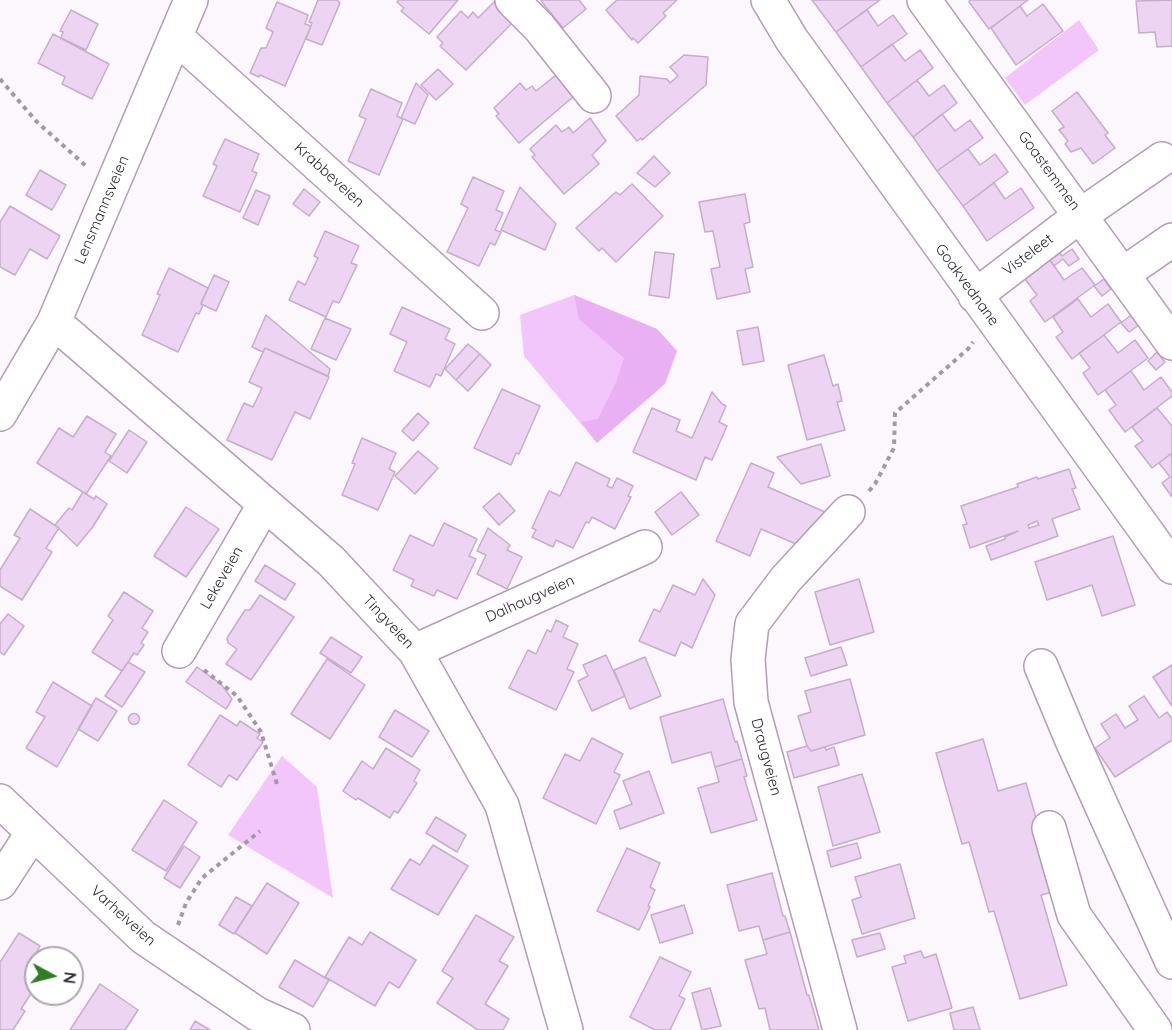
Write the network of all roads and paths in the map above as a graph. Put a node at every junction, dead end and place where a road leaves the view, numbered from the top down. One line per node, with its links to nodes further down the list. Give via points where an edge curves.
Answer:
1 (191, 0): 5 (street, Lensmannsveien)
2 (512, 0): 7 (street)
3 (768, 0): 13 (street, Goakvednane, via 792,40)
4 (924, 0): 10 (street, Goastemmen)
5 (176, 37): 9 (street, Lensmannsveien); 14 (street, Krabbeveien)
6 (0, 79): 9 (path, via 36,121)
7 (594, 96)
8 (1162, 159): 10 (street, Visteleet)
9 (112, 188): 15 (street, Lensmannsveien)
10 (1081, 215): 12 (street, Goastemmen); 13 (street, Visteleet)
11 (1172, 240): 12 (street)
12 (1123, 274): 16 (street, Goastemmen)
13 (982, 306): 19 (path, via 968,349 895,413 894,448 875,484); 21 (street, Goakvednane)
14 (482, 313)
15 (54, 322): 17 (street, Lensmannsveien); 18 (street, Tingveien)
16 (1172, 343)
17 (0, 414)
18 (264, 505): 22 (street, Lekeveien); 23 (street, Tingveien, via 331,561)
19 (848, 512): 35 (street, Draugveien, via 786,579 752,624 748,659 751,702)
20 (645, 547): 23 (street, Dalhaugveien)
21 (1172, 567)
22 (179, 651): 25 (path, via 237,696 261,732)
23 (415, 651): 34 (street, Tingveien, via 502,805)
24 (1041, 666): 32 (street)
25 (277, 784)
26 (0, 801): 29 (street, Varheiveien)
27 (1049, 828): 36 (street, via 1074,915)
28 (260, 831): 31 (path, via 202,878 186,903 175,932)
29 (33, 832): 30 (street); 31 (street, Varheiveien)
30 (0, 883)
31 (158, 948): 33 (street, Varheiveien, via 257,1014)
32 (1172, 962)
33 (293, 1030)
34 (566, 1030)
35 (840, 1030)
36 (1155, 1030)

